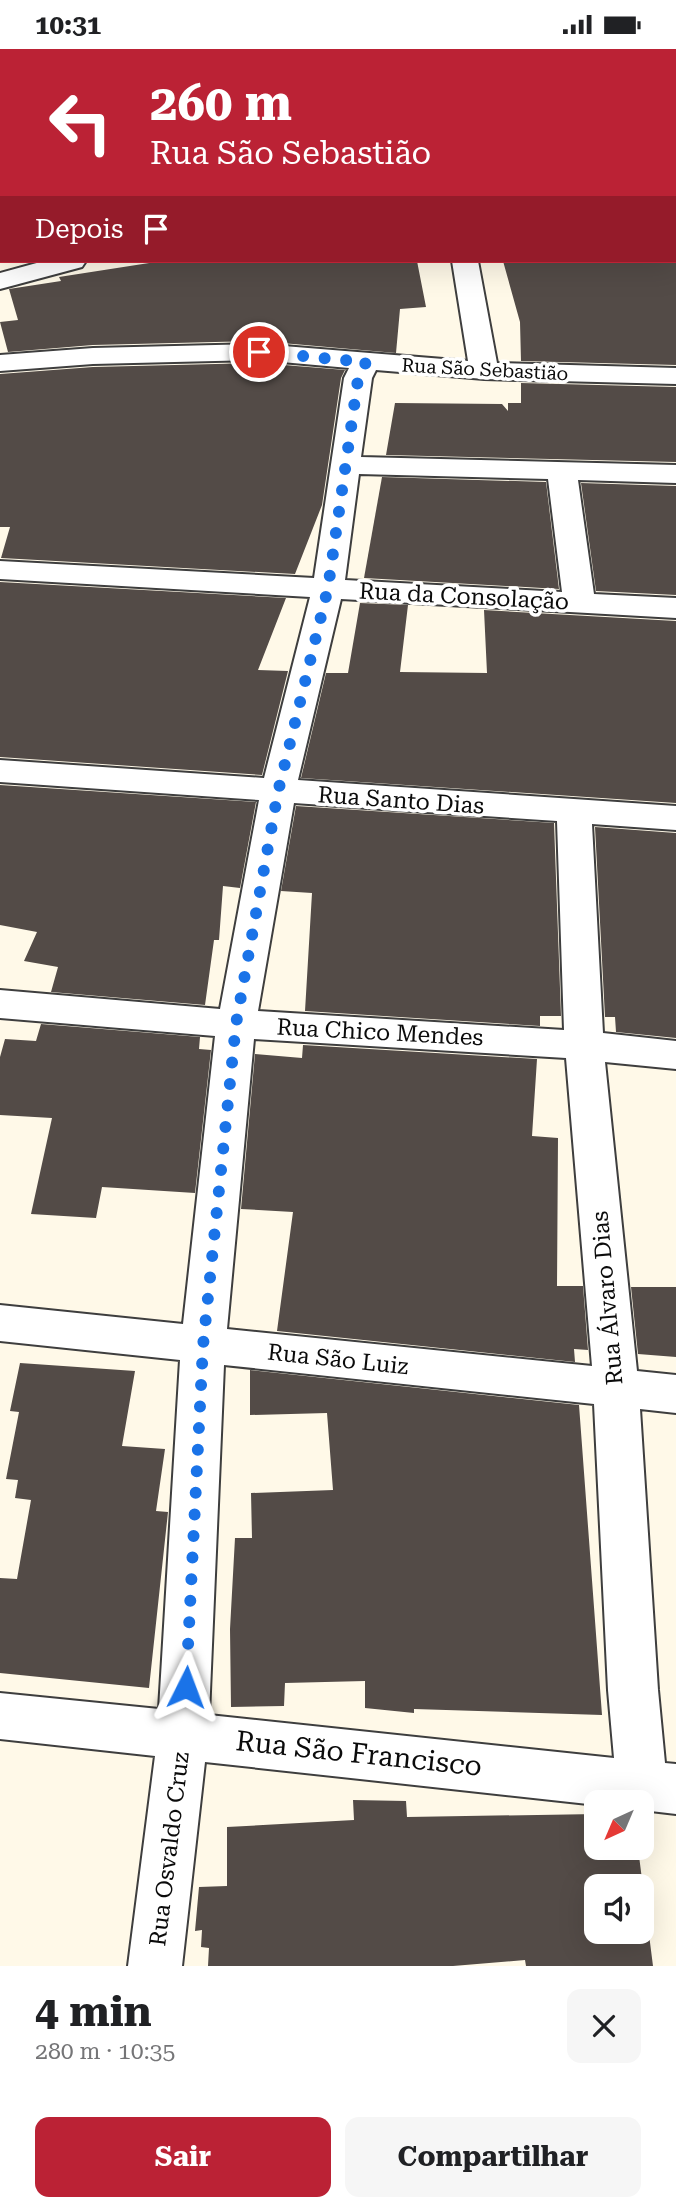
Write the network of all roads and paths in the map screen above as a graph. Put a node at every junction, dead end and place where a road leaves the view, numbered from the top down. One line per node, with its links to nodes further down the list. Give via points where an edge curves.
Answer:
1 (66, 263): 3 (street)
2 (465, 263): 6 (street)
3 (0, 281)
4 (366, 362): 5 (street, Rua São Sebastião, via 259,352); 6 (street, Rua São Sebastião); 8 (street, Rua Osvaldo Cruz, via 358,379)
5 (0, 363)
6 (484, 372): 7 (street, Rua São Sebastião)
7 (676, 376)
8 (346, 465): 9 (street); 12 (street, Rua Osvaldo Cruz)
9 (562, 471): 10 (street); 13 (street)
10 (676, 474)
11 (0, 570): 12 (street, Rua da Consolação)
12 (328, 588): 13 (street, Rua da Consolação); 16 (street, Rua Osvaldo Cruz)
13 (579, 603): 14 (street, Rua da Consolação)
14 (676, 608)
15 (0, 771): 16 (street, Rua Santo Dias)
16 (278, 792): 17 (street, Rua Santo Dias); 20 (street, Rua Osvaldo Cruz)
17 (574, 811): 18 (street, Rua Santo Dias); 21 (street, Rua Álvaro Dias)
18 (676, 818)
19 (0, 1005): 20 (street, Rua Chico Mendes)
20 (236, 1024): 21 (street, Rua Chico Mendes); 24 (street, Rua Osvaldo Cruz)
21 (584, 1045): 22 (street, Rua Chico Mendes); 25 (street, Rua Álvaro Dias)
22 (676, 1055)
23 (0, 1323): 24 (street, Rua São Luiz)
24 (203, 1346): 25 (street, Rua São Luiz); 28 (street, Rua Osvaldo Cruz)
25 (616, 1388): 26 (street, Rua São Luiz); 29 (street, Rua Álvaro Dias, via 633,1690)
26 (676, 1394)
27 (0, 1716): 28 (street, Rua São Francisco)
28 (183, 1734): 29 (street, Rua São Francisco); 30 (street, Rua Osvaldo Cruz)
29 (659, 1787)
30 (155, 1966)

